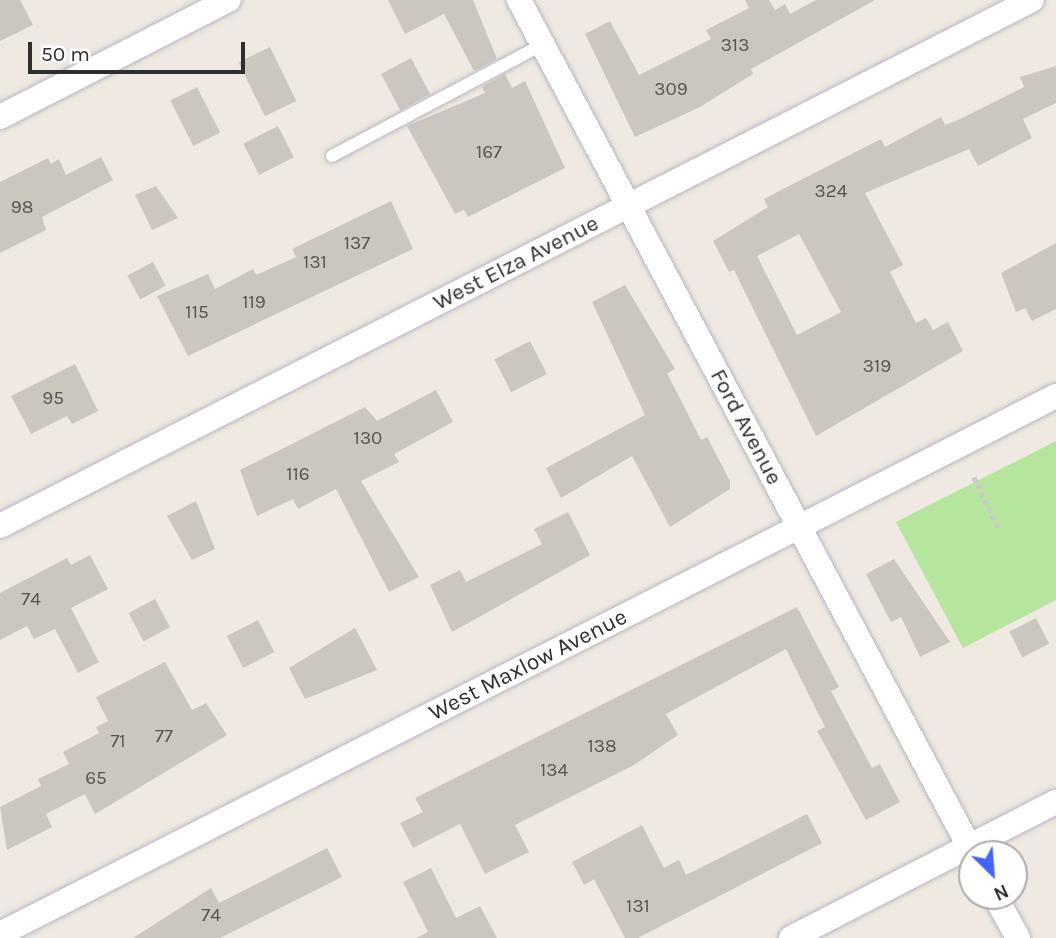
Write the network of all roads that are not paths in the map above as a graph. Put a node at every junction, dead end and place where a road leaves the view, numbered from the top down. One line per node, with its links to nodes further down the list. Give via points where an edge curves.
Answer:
1 (229, 0): 5 (street)
2 (519, 0): 4 (street, Ford Avenue)
3 (1032, 0): 7 (street, West Elza Avenue)
4 (542, 45): 6 (lane); 7 (street, Ford Avenue)
5 (0, 117)
6 (332, 156)
7 (629, 206): 9 (street, West Elza Avenue); 10 (street, Ford Avenue)
8 (1056, 396): 10 (street, West Maxlow Avenue)
9 (0, 526)
10 (799, 526): 12 (street, Ford Avenue); 16 (street, West Maxlow Avenue)
11 (1056, 802): 13 (street)
12 (966, 840)
13 (989, 840)
14 (958, 856): 17 (street)
15 (1003, 910): 18 (street)
16 (0, 934)
17 (791, 938)
18 (1018, 938)

